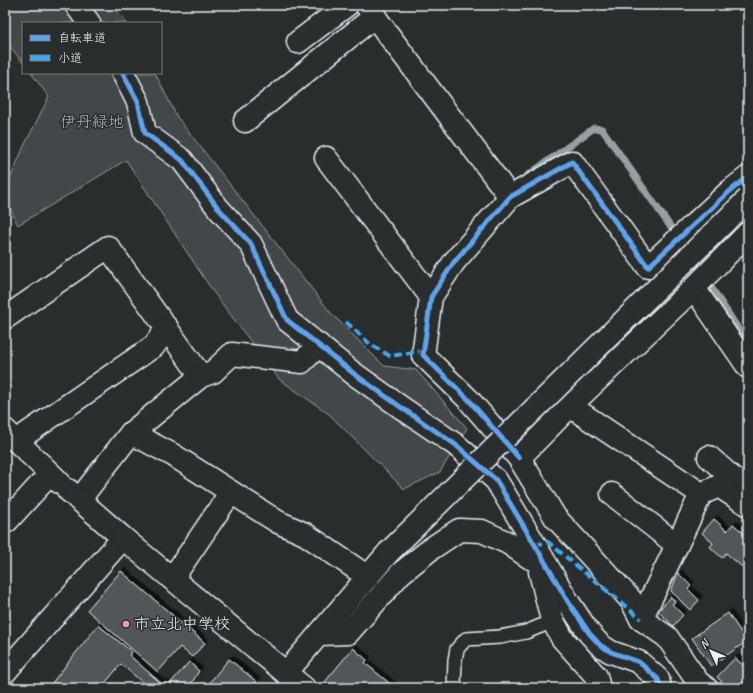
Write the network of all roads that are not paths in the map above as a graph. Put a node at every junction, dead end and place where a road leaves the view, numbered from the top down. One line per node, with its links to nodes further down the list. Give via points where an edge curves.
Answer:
1 (76, 5): 4 (street)
2 (347, 5): 5 (street)
3 (370, 11): 7 (street, via 270,109); 10 (street)
4 (88, 22)
5 (298, 42)
6 (124, 74): 17 (street, via 138,102 145,133 182,160 218,208 251,244 287,320)
7 (245, 121)
8 (326, 158): 14 (street)
9 (748, 177): 10 (street, via 648,267 572,162)
10 (510, 197): 14 (street, via 454,262)
11 (748, 199): 36 (street, bridge, via 388,553)
12 (748, 233): 13 (street)
13 (694, 288): 18 (street); 20 (street)
14 (431, 297): 23 (street, via 422,355 468,399)
15 (5, 318): 16 (street, via 108,247)
16 (167, 328): 19 (street); 22 (street, via 154,346)
17 (319, 345): 19 (street, via 302,362 232,354 213,372); 35 (street, via 352,373 456,445 496,480)
18 (748, 367)
19 (201, 376): 21 (street)
20 (570, 406): 23 (street); 29 (street)
21 (131, 433): 26 (street, via 173,455); 30 (street)
22 (10, 436): 25 (street)
23 (519, 458): 38 (street, via 555,518 631,600)
24 (709, 458): 27 (street, via 735,480)
25 (55, 478): 30 (street); 32 (street)
26 (231, 492): 36 (street, via 278,522 305,534); 37 (street)
27 (728, 492): 29 (street, via 719,486); 31 (street)
28 (612, 494): 34 (street)
29 (701, 494): 34 (street)
30 (79, 500): 33 (street)
31 (748, 505)
32 (7, 521)
33 (123, 538): 37 (street); 41 (street)
34 (678, 545): 38 (street)
35 (545, 563): 39 (street, via 540,572); 40 (street, via 530,558 508,543 482,531 459,530 401,573 348,633); 46 (street, via 566,600 600,645 611,652 639,662 658,679)
36 (368, 577): 40 (street)
37 (172, 580): 42 (street)
38 (641, 618): 47 (street, via 667,637 698,682)
39 (553, 621): 44 (lane, via 526,632 466,639 457,649); 45 (street, via 562,638 596,676)
40 (320, 634): 42 (street)
41 (5, 672)
42 (286, 674): 43 (street)
43 (304, 688)
44 (454, 688)
45 (599, 688)
46 (660, 688)
47 (706, 688)

